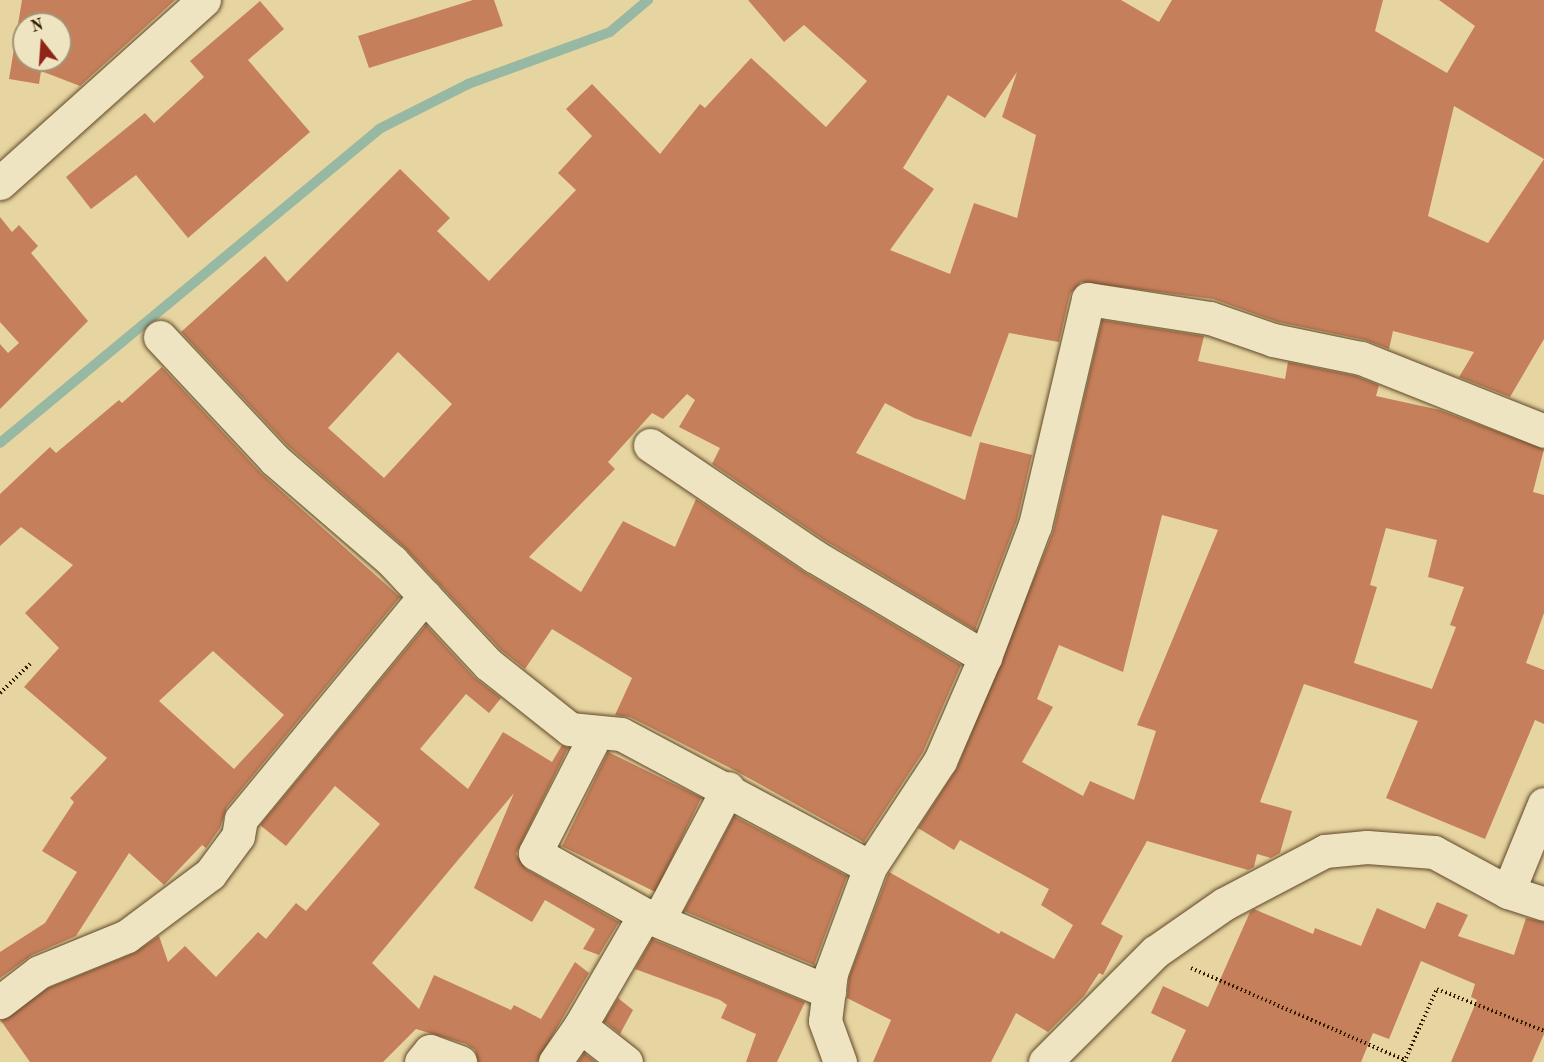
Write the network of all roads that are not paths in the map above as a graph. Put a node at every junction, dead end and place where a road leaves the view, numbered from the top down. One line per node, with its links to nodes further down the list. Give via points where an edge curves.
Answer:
1 (204, 0): 2 (street)
2 (0, 183)
3 (160, 337): 6 (street, via 275,460 392,561)
4 (1544, 431): 7 (street, via 1362,358 1273,340 1210,318 1088,299 1035,525)
5 (650, 445): 7 (street, via 814,556)
6 (425, 596): 8 (street, via 488,664 570,729); 16 (street, via 241,819 238,836 210,874 127,936 39,972)
7 (986, 657): 11 (street, via 940,761)
8 (597, 732): 9 (street, via 621,734); 14 (street, via 536,853)
9 (728, 788): 11 (street); 14 (street, via 663,911)
10 (1544, 804): 12 (street)
11 (870, 867): 15 (street, via 831,973)
12 (1508, 892): 13 (street); 23 (street, via 1434,852 1366,847 1325,851 1224,904 1155,952)
13 (1544, 904)
14 (649, 917): 15 (street); 17 (street, via 641,921)
15 (829, 992): 22 (street, via 825,1021)
16 (0, 1002)
17 (580, 1026): 20 (street); 21 (street)
18 (421, 1062): 19 (street, via 430,1051)
19 (460, 1062)
20 (555, 1062)
21 (626, 1062)
22 (840, 1062)
23 (1045, 1062)

